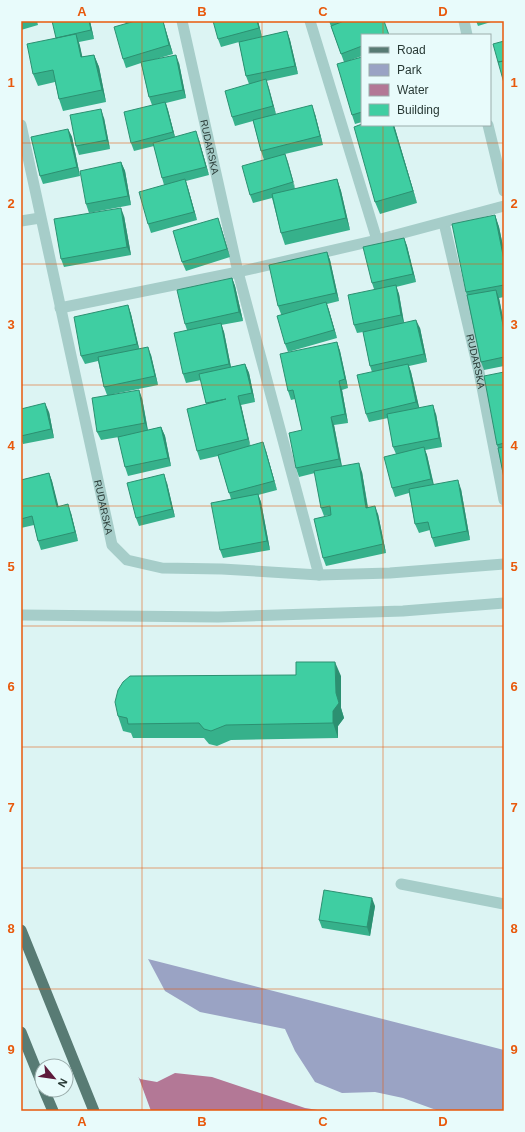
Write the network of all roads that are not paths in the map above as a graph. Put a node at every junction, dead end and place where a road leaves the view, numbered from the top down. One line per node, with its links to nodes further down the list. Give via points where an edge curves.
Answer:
1 (182, 21): 13 (street, RUDARSKA)
2 (310, 21): 12 (street)
3 (464, 21): 4 (street)
4 (467, 34)
5 (21, 125): 9 (street, RUDARSKA)
6 (488, 126): 7 (street)
7 (504, 191)
8 (504, 206): 11 (street)
9 (40, 218): 10 (street); 14 (street, RUDARSKA)
10 (21, 221)
11 (444, 223): 12 (street); 15 (street, RUDARSKA, via 479,372)
12 (377, 240): 13 (street)
13 (238, 272): 14 (street); 17 (street, RUDARSKA)
14 (60, 308): 17 (street, RUDARSKA, via 112,545 127,560 162,568)
15 (504, 500)
16 (504, 564): 17 (street, RUDARSKA, via 390,573)
17 (319, 575)
18 (504, 603): 19 (street, via 403,611 218,617)
19 (21, 615)
20 (400, 884): 21 (street)
21 (504, 904)
22 (21, 930): 27 (main road)
23 (21, 1032): 24 (main road)
24 (34, 1064)
25 (47, 1098): 26 (main road)
26 (53, 1111)
27 (94, 1111)

